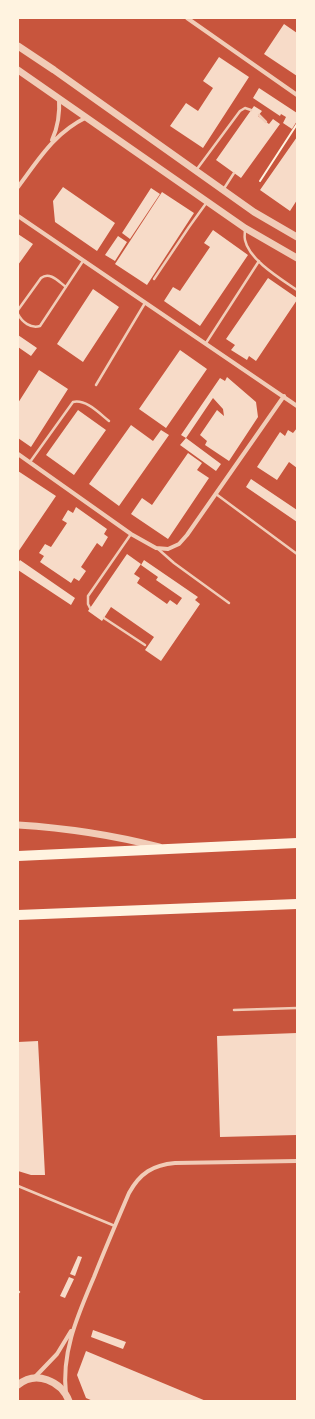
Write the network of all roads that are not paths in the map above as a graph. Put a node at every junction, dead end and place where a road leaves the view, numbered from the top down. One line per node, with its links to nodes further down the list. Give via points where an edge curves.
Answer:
1 (187, 18): 4 (street)
2 (18, 46): 11 (street)
3 (18, 70): 5 (street)
4 (297, 96)
5 (59, 98): 8 (street); 10 (street, via 59,116)
6 (251, 110): 11 (lane, via 245,108 240,111)
7 (259, 115): 9 (lane)
8 (87, 117): 10 (street, via 67,128); 15 (street)
9 (266, 122)
10 (51, 143): 13 (street)
11 (195, 172): 14 (street)
12 (234, 173): 14 (lane)
13 (18, 187)
14 (222, 190): 18 (street)
15 (208, 202): 17 (street); 22 (lane)
16 (18, 216): 20 (street)
17 (245, 228): 19 (street); 21 (lane, via 247,246)
18 (297, 238)
19 (297, 258)
20 (84, 260): 23 (lane); 25 (street)
21 (259, 261): 24 (lane); 28 (lane)
22 (154, 279)
23 (66, 287): 26 (lane, via 45,275); 27 (lane, via 40,326 30,326)
24 (297, 290)
25 (145, 302): 28 (street); 29 (lane)
26 (18, 310)
27 (18, 314)
28 (206, 343): 30 (street)
29 (96, 385)
30 (284, 396): 31 (street); 35 (street)
31 (297, 406)
32 (109, 421): 34 (lane, via 84,402 73,402)
33 (18, 454): 34 (street)
34 (30, 462): 36 (street)
35 (216, 494): 37 (street, via 179,544 168,549); 38 (lane)
36 (132, 534): 37 (street); 40 (lane, via 90,592 87,600)
37 (156, 548): 39 (lane)
38 (297, 554)
39 (228, 603)
40 (90, 608)
41 (104, 618): 42 (lane)
42 (145, 645)
43 (18, 825): 45 (street, via 100,833)
44 (297, 843): 45 (highway)
45 (167, 849): 46 (highway)
46 (18, 856)
47 (297, 904): 48 (highway)
48 (18, 915)
49 (297, 1008): 50 (lane)
50 (234, 1010)
51 (297, 1160): 53 (street, via 164,1164 143,1174 135,1182)
52 (18, 1186): 53 (lane)
53 (115, 1226): 54 (street)
54 (74, 1325): 55 (street, via 57,1354); 57 (street, via 66,1362 65,1382)
55 (34, 1378): 56 (street); 57 (street, via 44,1378 53,1382 61,1388)
56 (19, 1383)
57 (68, 1400)

